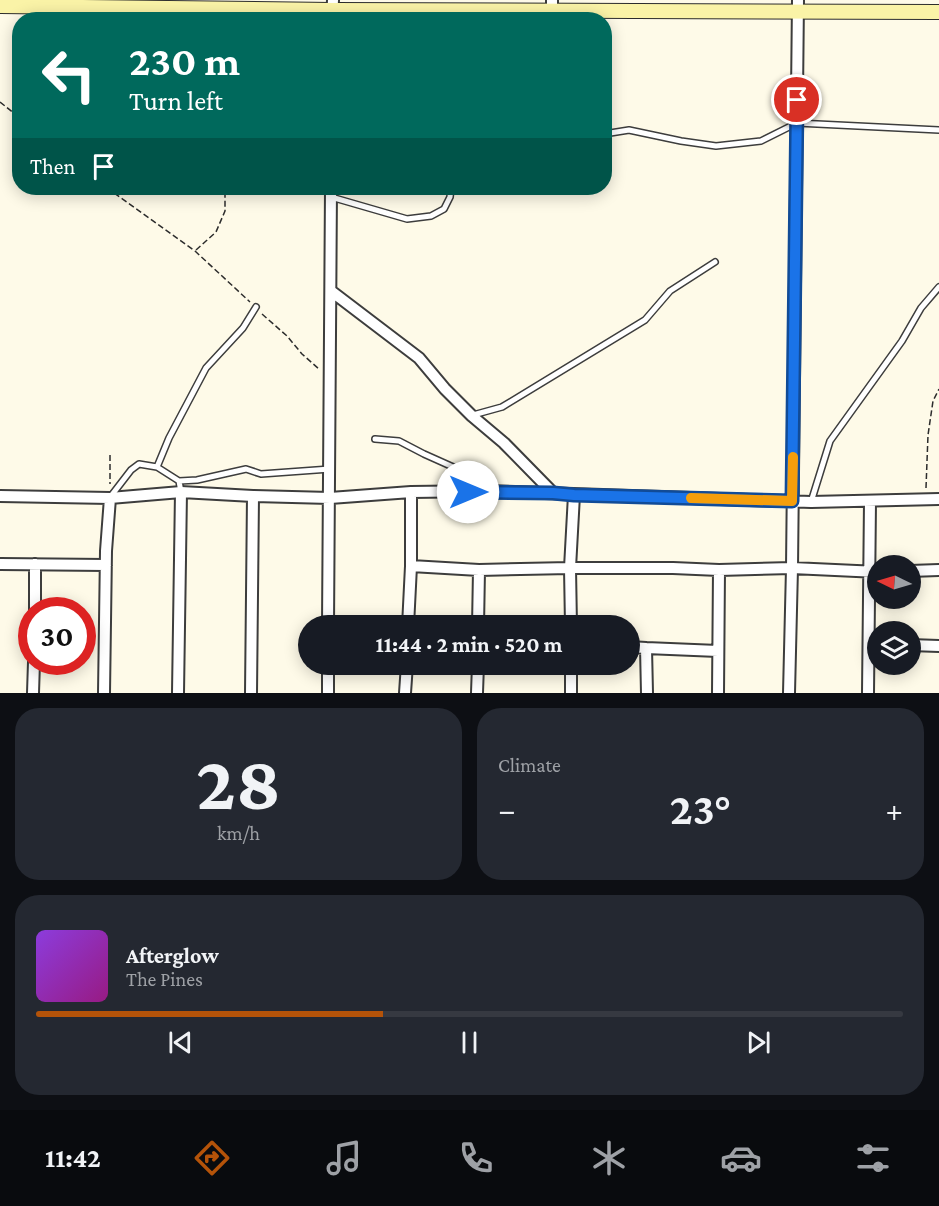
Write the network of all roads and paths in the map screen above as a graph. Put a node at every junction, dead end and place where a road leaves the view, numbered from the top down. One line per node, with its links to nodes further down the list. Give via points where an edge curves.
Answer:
1 (29, 3): 2 (street); 6 (street)
2 (110, 3): 8 (street)
3 (422, 5): 4 (street); 8 (street)
4 (552, 5): 5 (street)
5 (798, 5): 7 (street); 12 (street)
6 (0, 6)
7 (870, 6): 9 (street)
8 (332, 10)
9 (939, 12)
10 (0, 102): 11 (path)
11 (12, 112)
12 (797, 123): 13 (lane); 14 (lane, via 761,141 716,146 630,130); 43 (street)
13 (939, 130)
14 (612, 133)
15 (117, 195): 20 (path)
16 (225, 195): 20 (path, via 225,211 216,232)
17 (331, 195): 23 (street)
18 (339, 195): 19 (lane, via 407,219 432,216 444,209)
19 (450, 195)
20 (195, 251): 24 (path)
21 (715, 262): 27 (lane, via 670,291 645,320 502,407)
22 (939, 287): 44 (lane, via 830,441)
23 (331, 291): 25 (street); 27 (street, via 419,358)
24 (255, 307): 25 (path); 30 (lane, via 243,328 206,368)
25 (330, 376): 31 (street)
26 (939, 389): 41 (path, via 933,401 928,435)
27 (472, 416): 35 (street)
28 (375, 438): 34 (lane, via 399,441 462,471)
29 (110, 455): 39 (path)
30 (157, 467): 32 (lane); 39 (lane, via 139,464)
31 (330, 469): 32 (lane, via 261,474 246,469); 40 (street)
32 (180, 486): 38 (street); 39 (street); 76 (street)
33 (411, 492): 34 (street); 40 (street); 50 (street)
34 (486, 492): 35 (street)
35 (553, 493): 36 (street)
36 (574, 495): 43 (street); 51 (street)
37 (0, 496): 39 (street)
38 (253, 496): 40 (street); 77 (street)
39 (110, 498): 49 (street)
40 (330, 498): 59 (street)
41 (926, 499): 42 (street); 45 (street)
42 (939, 499)
43 (792, 501): 44 (street); 52 (street)
44 (811, 502): 45 (street)
45 (870, 502): 46 (street)
46 (873, 555)
47 (0, 564): 48 (street)
48 (35, 564): 49 (street); 58 (street)
49 (106, 565): 75 (street)
50 (411, 566): 53 (street); 60 (street)
51 (570, 568): 53 (street); 54 (street); 62 (street)
52 (792, 568): 54 (street); 57 (street); 84 (street)
53 (479, 570): 61 (street)
54 (719, 570): 67 (street)
55 (939, 570): 56 (street)
56 (921, 571)
57 (867, 572)
58 (35, 597)
59 (328, 615)
60 (409, 615)
61 (478, 615)
62 (571, 615)
63 (921, 645): 64 (street)
64 (939, 646)
65 (640, 648): 66 (street)
66 (646, 648): 67 (street); 82 (street)
67 (718, 651): 83 (street)
68 (34, 675): 74 (street)
69 (328, 675): 78 (street)
70 (406, 675): 79 (street)
71 (478, 675): 80 (street)
72 (571, 675): 81 (street)
73 (870, 675): 85 (street)
74 (33, 693)
75 (104, 693)
76 (178, 693)
77 (251, 693)
78 (328, 693)
79 (405, 693)
80 (477, 693)
81 (571, 693)
82 (647, 693)
83 (718, 693)
84 (789, 693)
85 (868, 693)

